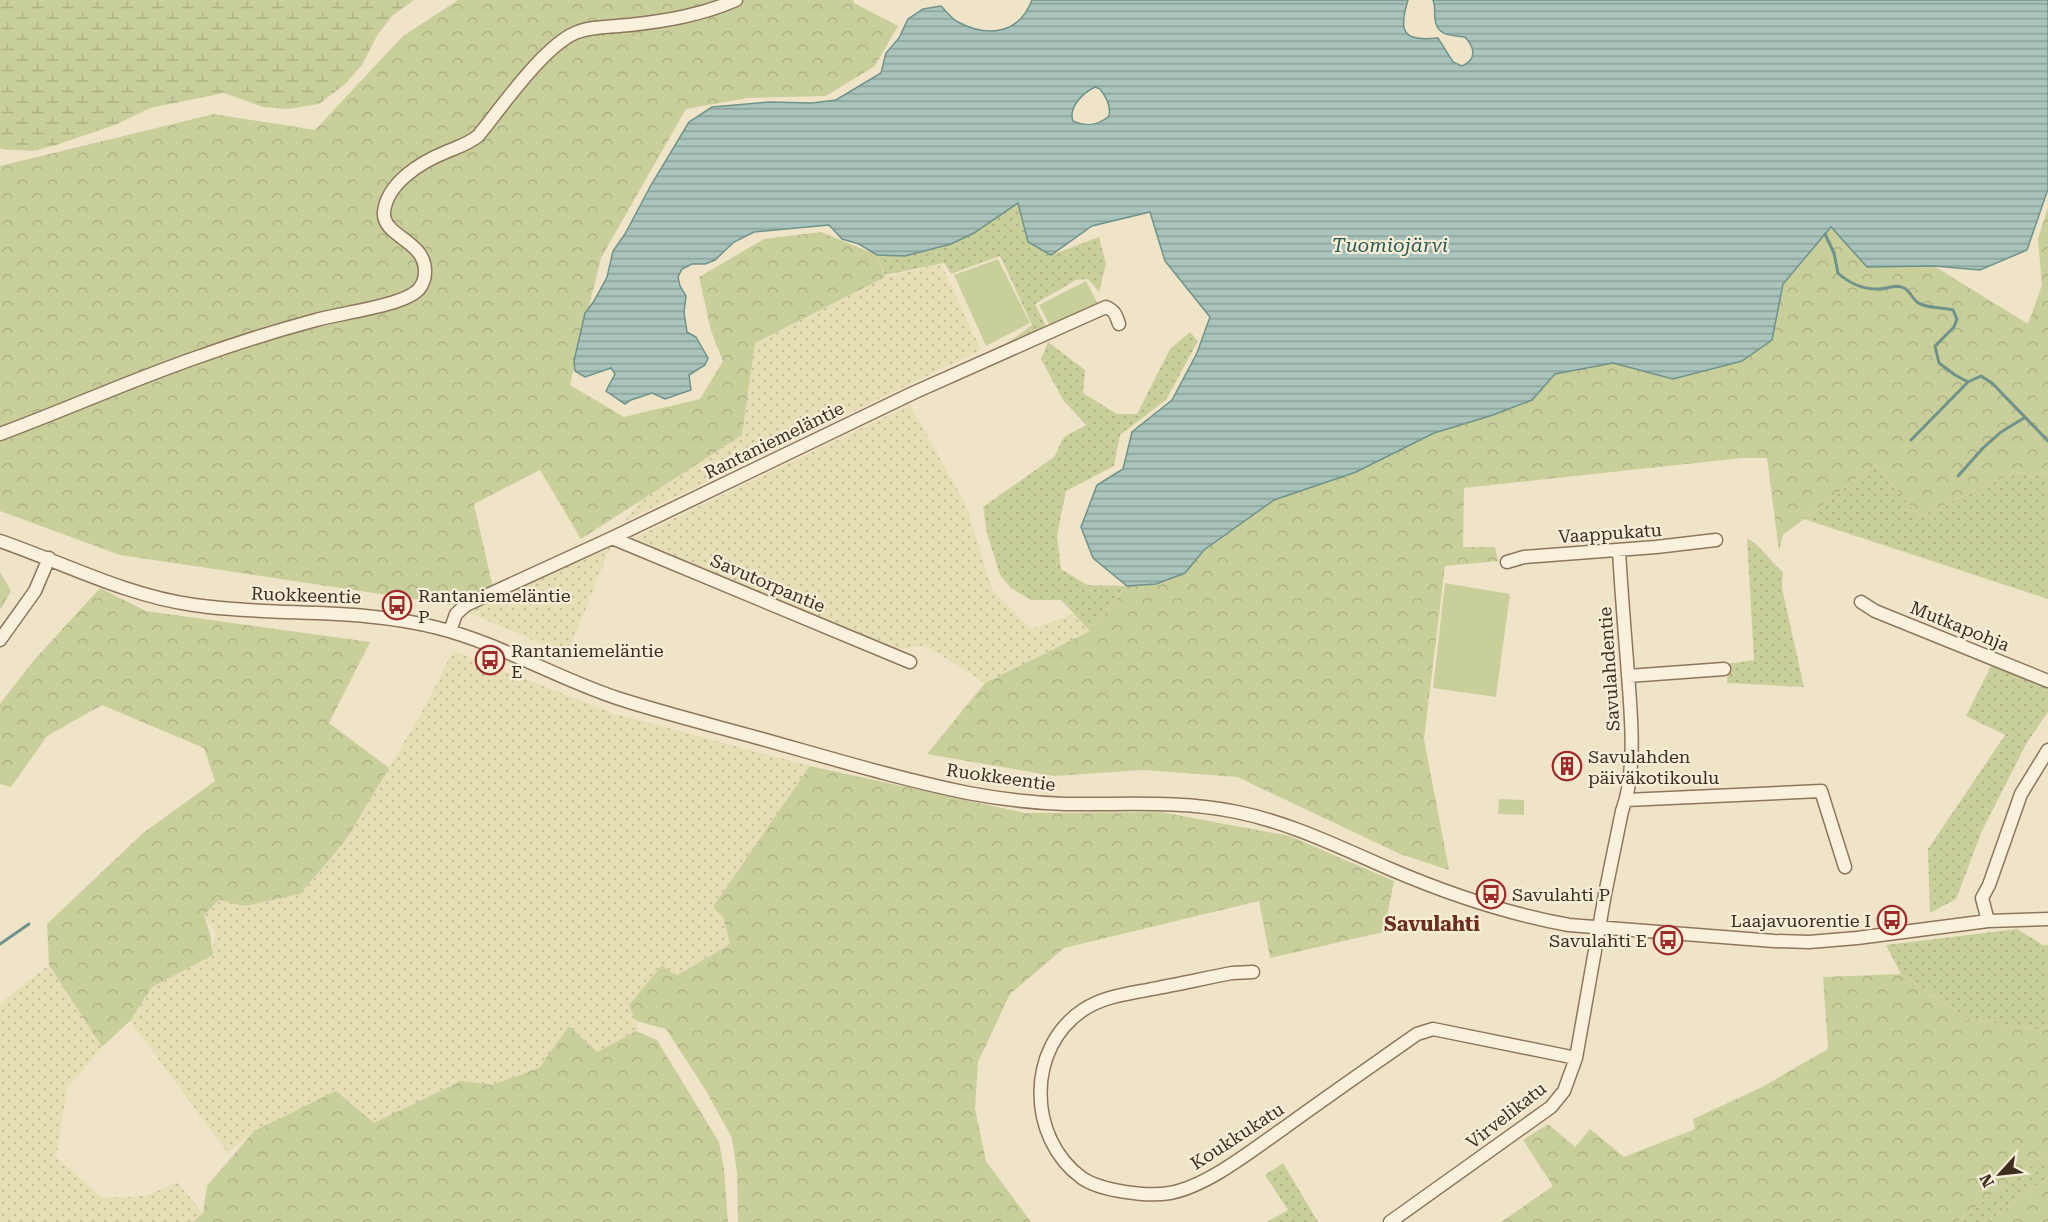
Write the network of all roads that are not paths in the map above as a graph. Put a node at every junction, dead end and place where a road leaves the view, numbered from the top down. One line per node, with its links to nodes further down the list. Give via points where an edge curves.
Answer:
1 (736, 0): 3 (street, via 688,16 573,34 546,54 478,136 436,156 402,180 388,195 384,218 423,259 425,276 411,296 317,319 194,358)
2 (1119, 324): 4 (street, Rantaniemeläntie, via 1116,314 1106,307 913,393)
3 (0, 434)
4 (612, 538): 11 (street, Rantaniemeläntie, via 466,605 456,614); 13 (street, Savutorpantie)
5 (1716, 540): 7 (street, Vaappukatu)
6 (0, 541): 8 (street, Ruokkeentie)
7 (1619, 550): 9 (street, Vaappukatu, via 1524,557); 15 (street, Savulahdentie)
8 (49, 558): 11 (street, Ruokkeentie, via 145,594 188,605 366,615); 12 (street, via 35,591)
9 (1507, 562)
10 (1861, 602): 16 (street, Mutkapohja)
11 (450, 631): 22 (street, Ruokkeentie, via 622,700 916,781 1023,802 1167,803 1238,812 1302,831 1392,870 1497,908 1569,925)
12 (0, 640)
13 (910, 662)
14 (1724, 669): 15 (street)
15 (1628, 676): 18 (street, Savulahdentie, via 1632,748)
16 (2048, 681)
17 (2048, 750): 21 (street, via 2021,794 1982,898)
18 (1626, 800): 19 (street, via 1821,791); 22 (street, Savulahdentie)
19 (1845, 867)
20 (2048, 919): 21 (street, Ruokkeentie)
21 (1988, 921): 22 (street, Ruokkeentie, via 1809,942)
22 (1600, 927): 24 (street, Virvelikatu)
23 (1253, 972): 24 (street, Koukkukatu, via 1108,998 1071,1019 1050,1049 1040,1079 1045,1126 1058,1154 1070,1167 1095,1185 1136,1193 1170,1193 1202,1182 1417,1034 1433,1029)
24 (1576, 1059): 25 (street, Virvelikatu, via 1564,1091 1551,1107)
25 (1390, 1222)

